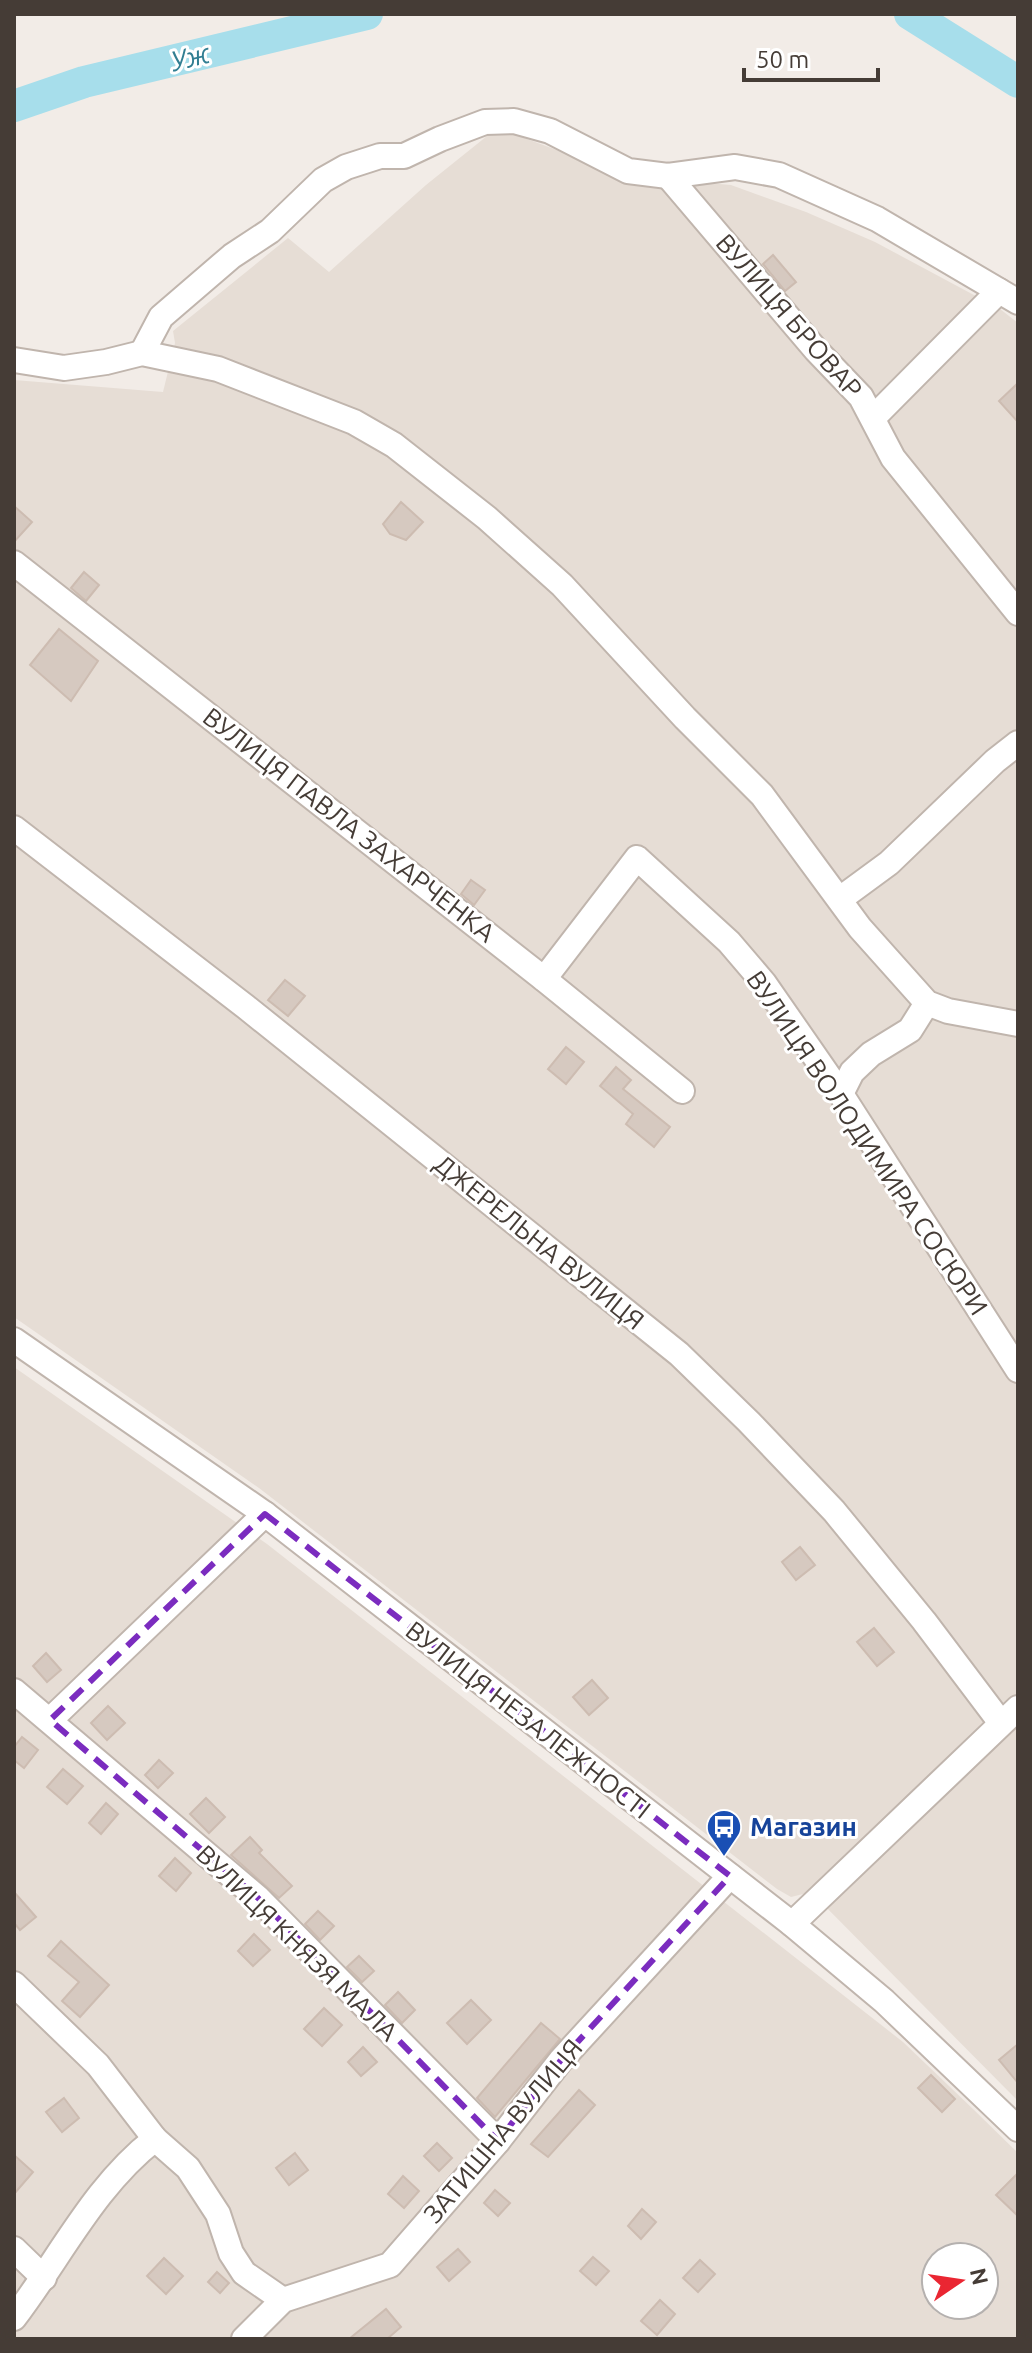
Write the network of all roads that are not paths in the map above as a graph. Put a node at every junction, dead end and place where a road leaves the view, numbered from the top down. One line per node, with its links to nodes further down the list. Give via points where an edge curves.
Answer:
1 (668, 176): 2 (street, via 735,167 779,175 877,219); 3 (street, via 628,171 550,131 514,121 485,122 404,156 380,156 346,167 323,180 270,231 161,317); 5 (street, ВУЛИЦЯ БРОВАР, via 861,397)
2 (1008, 296): 5 (street)
3 (142, 353): 4 (street, via 64,368); 10 (street, via 218,369 354,422 437,476 562,585 762,795)
4 (14, 360)
5 (873, 418): 7 (street, ВУЛИЦЯ БРОВАР, via 893,458)
6 (14, 563): 11 (street, ВУЛИЦЯ ПАВЛА ЗАХАРЧЕНКА)
7 (1018, 613)
8 (1018, 743): 10 (street, via 889,863)
9 (14, 828): 20 (street, ДЖЕРЕЛЬНА ВУЛИЦЯ, via 679,1354 834,1511)
10 (840, 899): 12 (street)
11 (544, 979): 14 (street, ВУЛИЦЯ ПАВЛА ЗАХАРЧЕНКА); 15 (street, ВУЛИЦЯ ВОЛОДИМИРА СОСЮРИ, via 637,858 729,942)
12 (927, 1003): 13 (street); 15 (street, via 910,1030 852,1072)
13 (1018, 1024)
14 (682, 1091)
15 (841, 1094): 17 (street, ВУЛИЦЯ ВОЛОДИМИРА СОСЮРИ)
16 (14, 1340): 18 (street, ВУЛИЦЯ НЕЗАЛЕЖНОСТІ)
17 (1018, 1370)
18 (265, 1514): 21 (street); 22 (street, ВУЛИЦЯ НЕЗАЛЕЖНОСТІ)
19 (17, 1700): 21 (street, ВУЛИЦЯ КНЯЗЯ МАЛА)
20 (1009, 1715): 23 (street)
21 (50, 1720): 27 (street, ВУЛИЦЯ КНЯЗЯ МАЛА, via 258,1898)
22 (730, 1876): 23 (street, ВУЛИЦЯ НЕЗАЛЕЖНОСТІ); 27 (street, ЗАТИШНА ВУЛИЦЯ, via 561,2060)
23 (792, 1924): 25 (street, ВУЛИЦЯ НЕЗАЛЕЖНОСТІ, via 884,2001)
24 (14, 1984): 26 (street, via 98,2065)
25 (1018, 2129)
26 (155, 2139): 29 (street, via 132,2157 78,2223); 30 (street, via 188,2168 218,2214 244,2273)
27 (498, 2141): 30 (street, ЗАТИШНА ВУЛИЦЯ, via 390,2265)
28 (14, 2249): 29 (street)
29 (44, 2278): 31 (street)
30 (283, 2300): 32 (street, ЗАТИШНА ВУЛИЦЯ)
31 (14, 2318)
32 (244, 2339)

